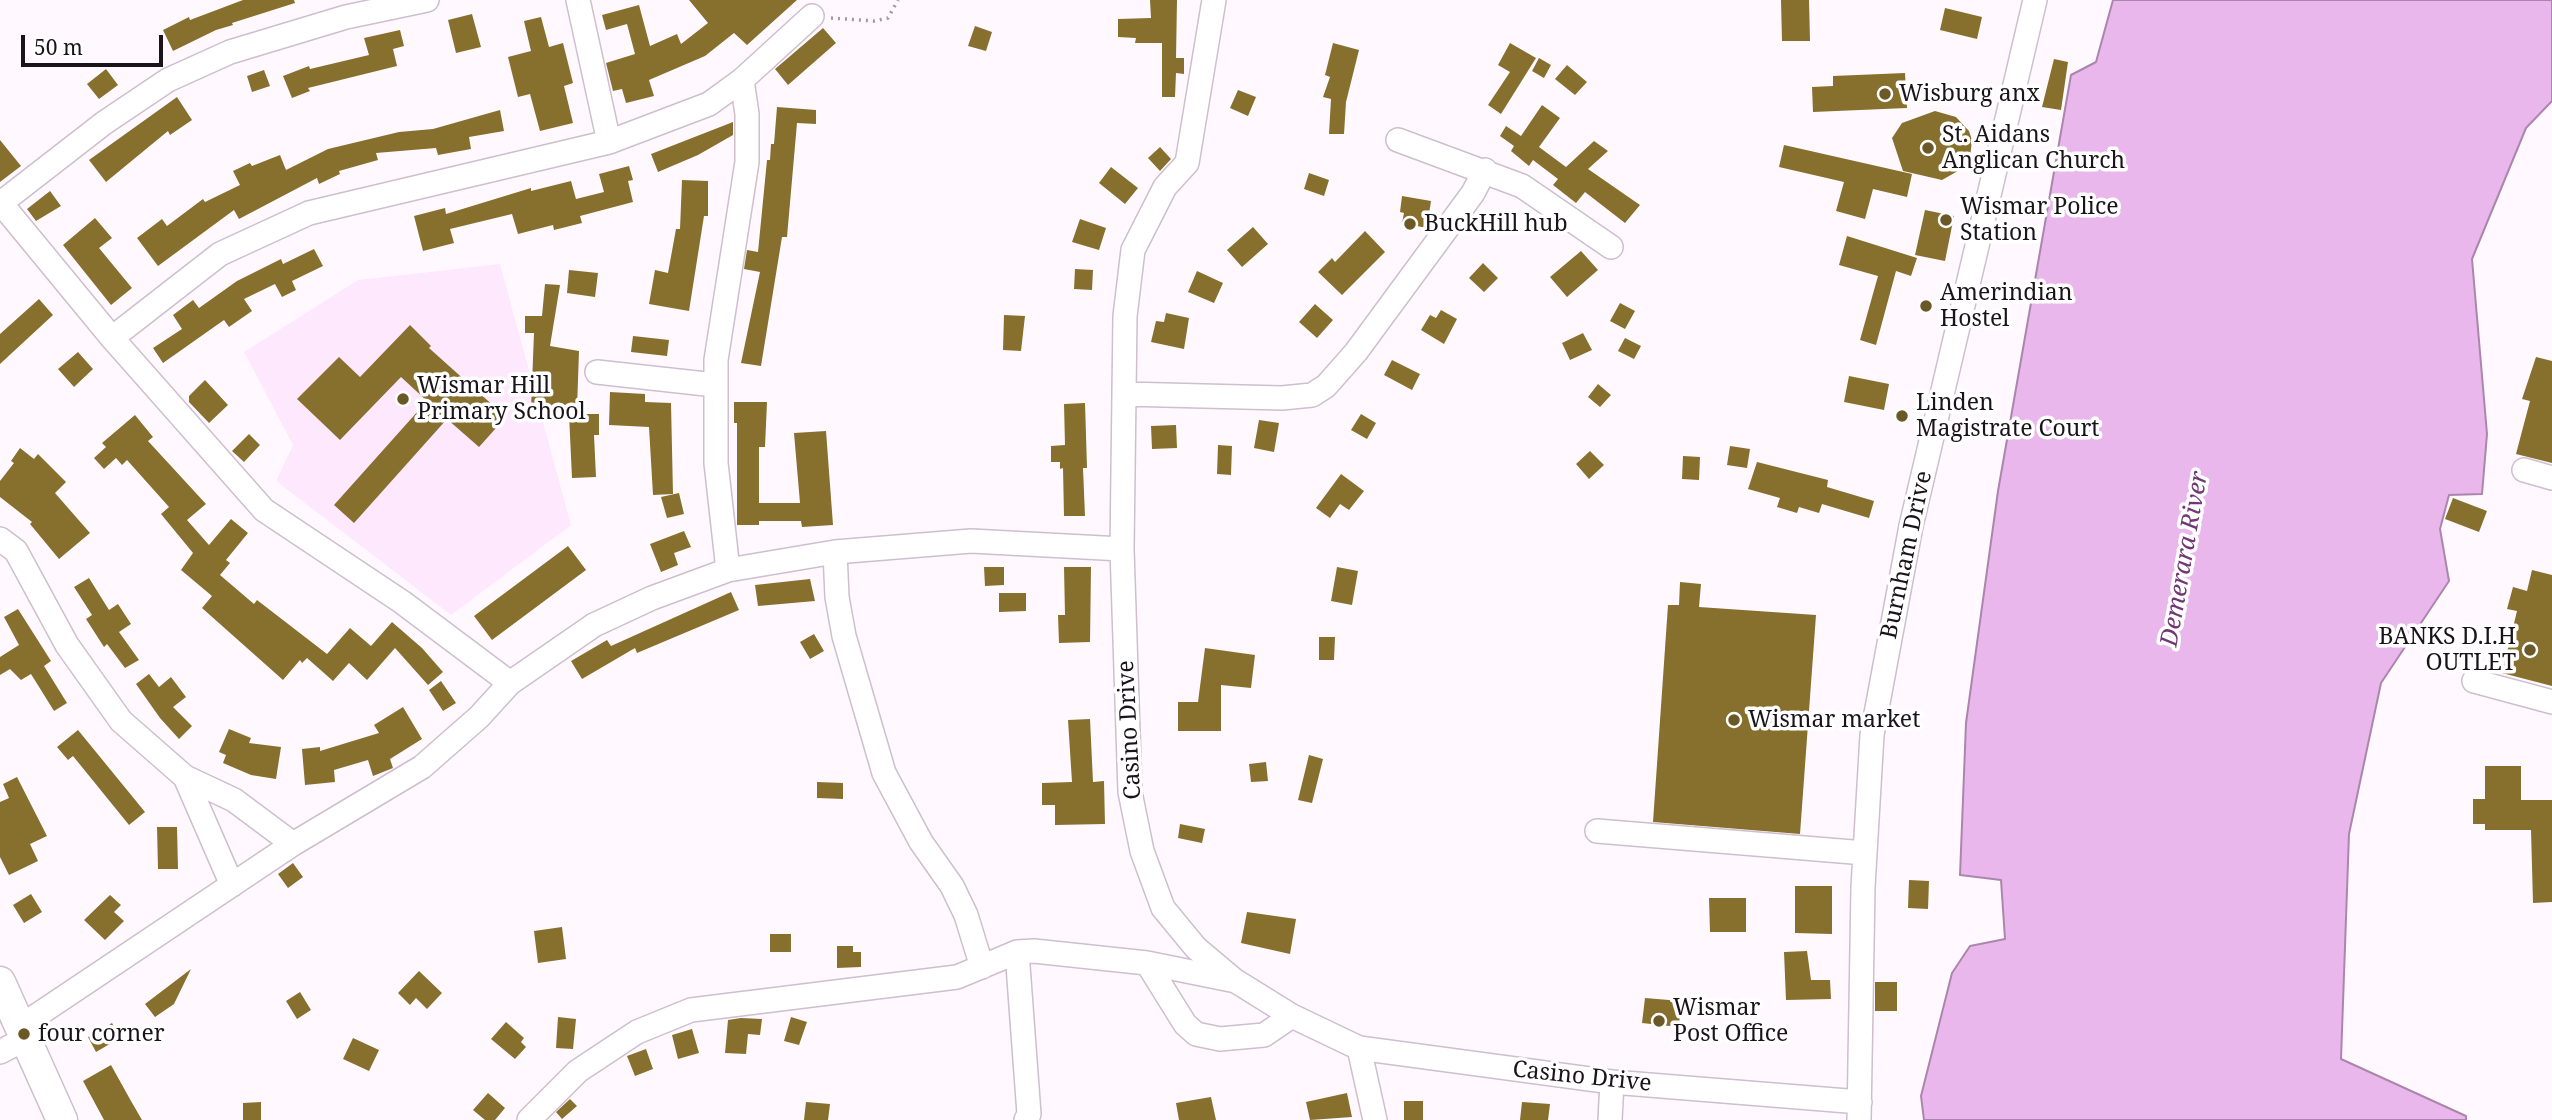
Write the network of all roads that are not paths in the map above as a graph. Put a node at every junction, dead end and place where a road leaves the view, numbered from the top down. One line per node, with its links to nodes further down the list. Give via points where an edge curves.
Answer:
1 (426, 0): 10 (street, via 346,17 230,52 168,79)
2 (578, 0): 8 (street)
3 (1214, 0): 15 (street, Casino Drive, via 1187,163 1165,187 1133,250 1125,316)
4 (2035, 0): 28 (street, Burnham Drive, via 1901,570 1872,735)
5 (812, 16): 6 (street)
6 (742, 80): 8 (street, via 709,104); 14 (street, via 747,162)
7 (1398, 140): 9 (street)
8 (609, 142): 12 (street, via 309,213 220,254)
9 (1485, 170): 11 (street, via 1522,186); 15 (street, via 1473,193 1356,352 1312,395)
10 (0, 202): 12 (street)
11 (1611, 247)
12 (112, 338): 23 (street, via 264,510 402,602)
13 (597, 372): 14 (street)
14 (715, 385): 21 (street, via 716,463)
15 (1125, 394): 19 (street, Casino Drive)
16 (2524, 470): 17 (street)
17 (2552, 478)
18 (0, 540): 25 (street, via 16,551 66,645 121,721)
19 (1122, 549): 20 (street, via 971,541); 33 (street, Casino Drive, via 1130,792 1142,851 1163,908 1196,948)
20 (835, 552): 21 (street); 32 (street, via 844,636 884,773 921,842 952,886)
21 (728, 570): 23 (street, via 594,625)
22 (2473, 681): 24 (street)
23 (510, 683): 27 (street, via 422,767)
24 (2552, 702)
25 (185, 777): 27 (street, via 234,800); 29 (street)
26 (1597, 831): 28 (street)
27 (293, 844): 29 (street)
28 (1865, 853): 40 (street, Burnham Drive)
29 (232, 885): 36 (street)
30 (1017, 952): 31 (street); 32 (street); 43 (street)
31 (1147, 963): 33 (street); 35 (street, via 1196,1034 1220,1039 1264,1035)
32 (982, 967): 42 (street, via 957,977 905,986 691,1010 637,1032 590,1063)
33 (1234, 980): 35 (street, Casino Drive)
34 (0, 982): 36 (main road)
35 (1292, 1016): 37 (street, Casino Drive)
36 (24, 1032): 38 (street); 41 (main road)
37 (1359, 1048): 39 (street, Casino Drive); 44 (street)
38 (0, 1052)
39 (1612, 1082): 40 (street, Casino Drive); 45 (street)
40 (1859, 1111)
41 (62, 1120)
42 (529, 1120)
43 (1026, 1120)
44 (1375, 1120)
45 (1610, 1120)

